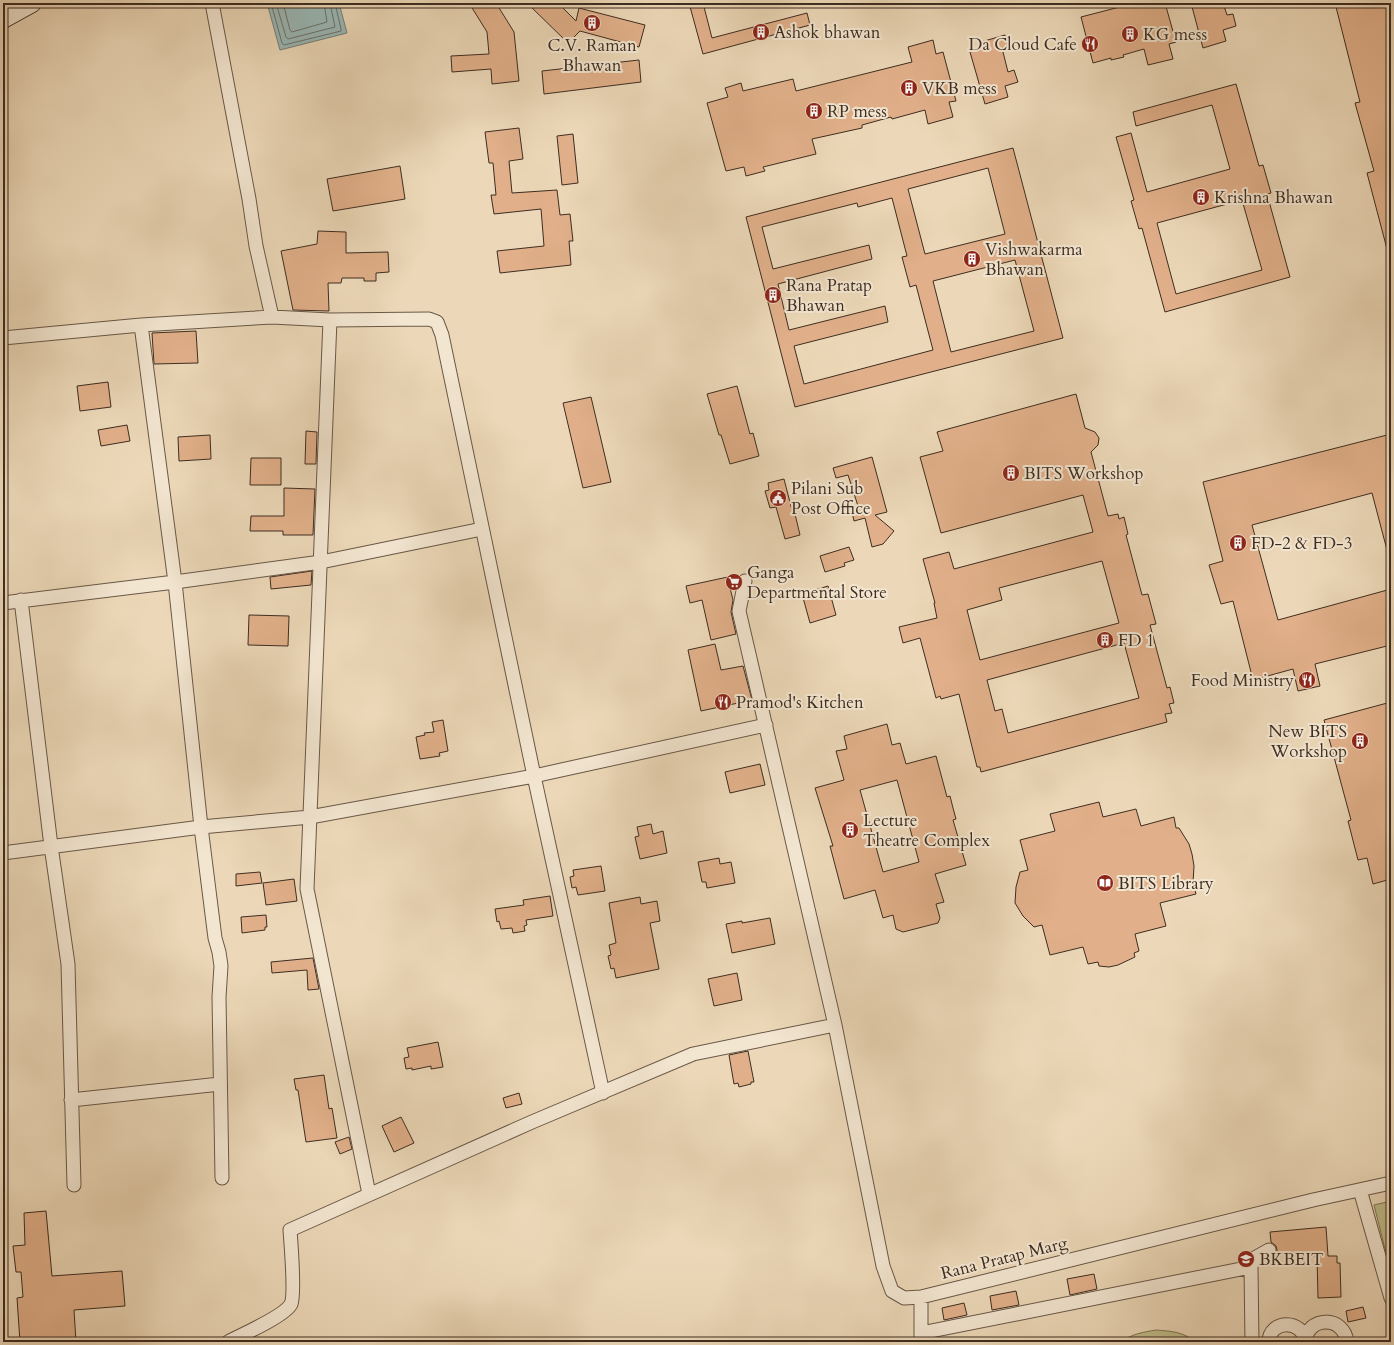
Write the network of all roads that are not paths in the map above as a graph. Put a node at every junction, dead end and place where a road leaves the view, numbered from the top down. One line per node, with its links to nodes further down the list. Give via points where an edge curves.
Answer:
1 (32, 3): 3 (street)
2 (212, 3): 4 (street, via 256,246)
3 (3, 18)
4 (272, 317): 5 (street); 6 (street)
5 (330, 320): 8 (street, via 429,319 437,322 442,335); 9 (street)
6 (140, 325): 7 (street); 11 (street)
7 (3, 338)
8 (482, 530): 9 (street); 15 (street)
9 (321, 562): 11 (street); 16 (street)
10 (745, 581): 14 (street, Rana Pratap Marg, via 739,612)
11 (175, 582): 12 (street); 17 (street)
12 (21, 600): 13 (street); 18 (street)
13 (3, 602)
14 (766, 725): 15 (street); 20 (street, Rana Pratap Marg)
15 (534, 776): 16 (street); 22 (street)
16 (310, 817): 17 (street); 28 (street, via 307,889)
17 (201, 827): 18 (street); 21 (street, via 221,966)
18 (51, 846): 19 (street); 23 (street, via 68,964)
19 (3, 853)
20 (835, 1025): 22 (street, via 693,1054); 31 (street, Rana Pratap Marg, via 883,1266 892,1291 904,1298)
21 (220, 1084): 23 (street); 24 (street)
22 (603, 1093): 28 (street)
23 (71, 1100): 26 (street)
24 (222, 1178)
25 (1391, 1183): 27 (street, Rana Pratap Marg)
26 (74, 1185)
27 (1360, 1190): 31 (street, Rana Pratap Marg, via 1298,1203); 32 (street)
28 (369, 1194): 34 (street, via 290,1230 293,1291 291,1304 282,1313)
29 (1269, 1250): 30 (street, via 1254,1259)
30 (1250, 1267): 33 (street); 35 (street)
31 (921, 1298): 33 (street)
32 (1391, 1298)
33 (921, 1337)
34 (228, 1342)
35 (1252, 1342)
36 (1269, 1342): 37 (street, via 1277,1328 1290,1324 1302,1332)
37 (1305, 1342): 38 (street, via 1310,1330 1316,1324 1324,1322 1339,1326 1345,1333)
38 (1347, 1342)

